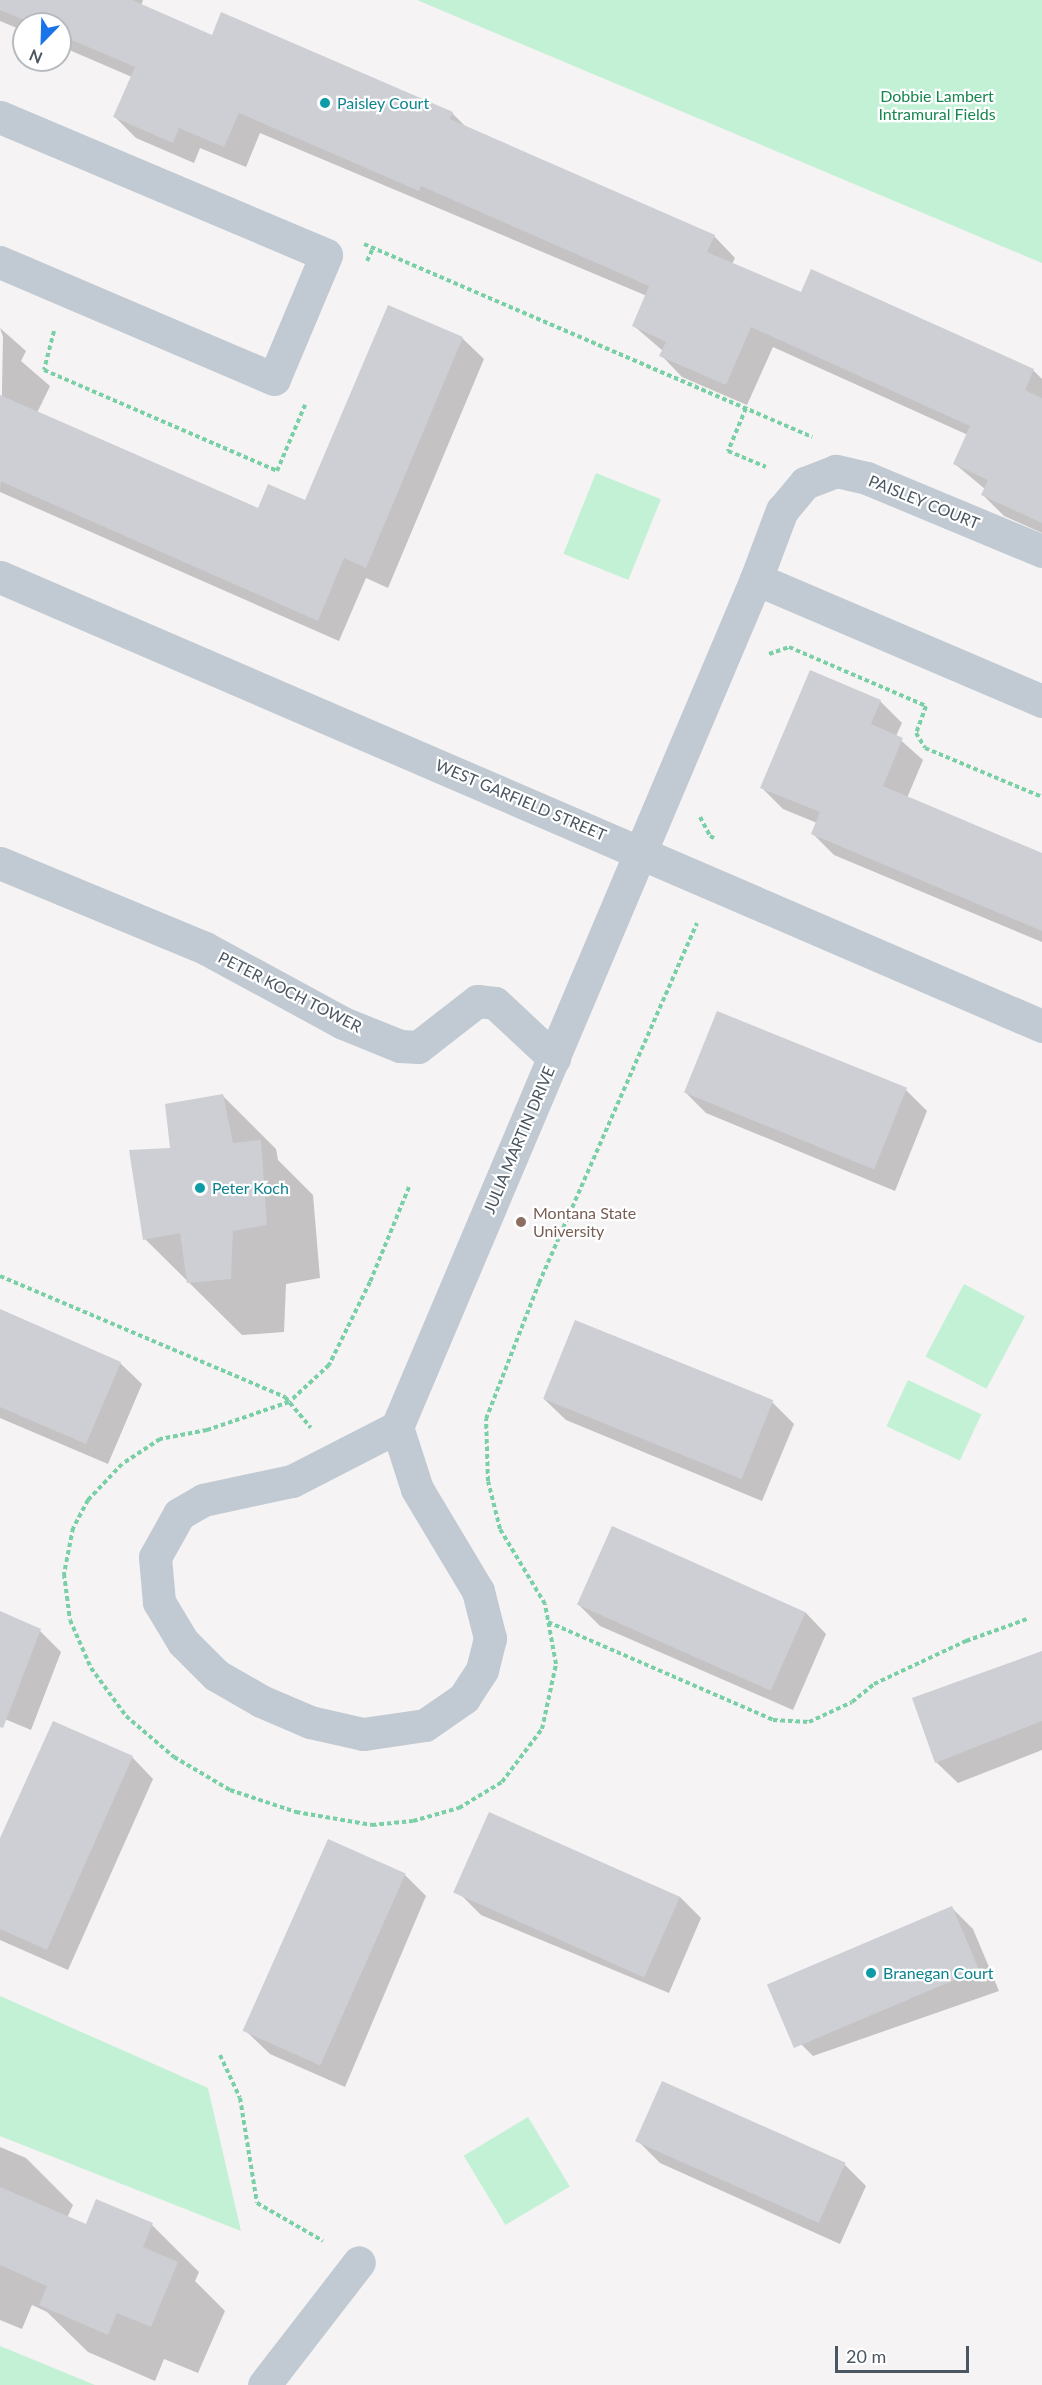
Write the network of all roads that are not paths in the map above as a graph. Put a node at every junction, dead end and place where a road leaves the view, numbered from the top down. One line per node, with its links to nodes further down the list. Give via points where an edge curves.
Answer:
1 (0, 117): 2 (street, via 326,255 274,379)
2 (0, 262)
3 (1042, 551): 5 (street, PAISLEY COURT, via 867,478 836,471 805,483 782,510)
4 (0, 577): 7 (street, WEST GARFIELD STREET)
5 (756, 579): 6 (street); 7 (street, PAISLEY COURT)
6 (1042, 701)
7 (642, 852): 9 (street, WEST GARFIELD STREET); 10 (street, JULIA MARTIN DRIVE)
8 (0, 863): 10 (street, PETER KOCH TOWER, via 205,948 344,1023 400,1046 418,1047 477,1001 495,1003)
9 (1042, 1026)
10 (554, 1058): 11 (street, JULIA MARTIN DRIVE)
11 (398, 1427): 11 (street, via 417,1489 478,1591 490,1638 482,1670 464,1698 425,1725 363,1734 310,1722 261,1701 216,1675 183,1642 159,1602 155,1557 179,1514 203,1500 292,1481)
12 (359, 2262): 13 (street)
13 (264, 2385)

